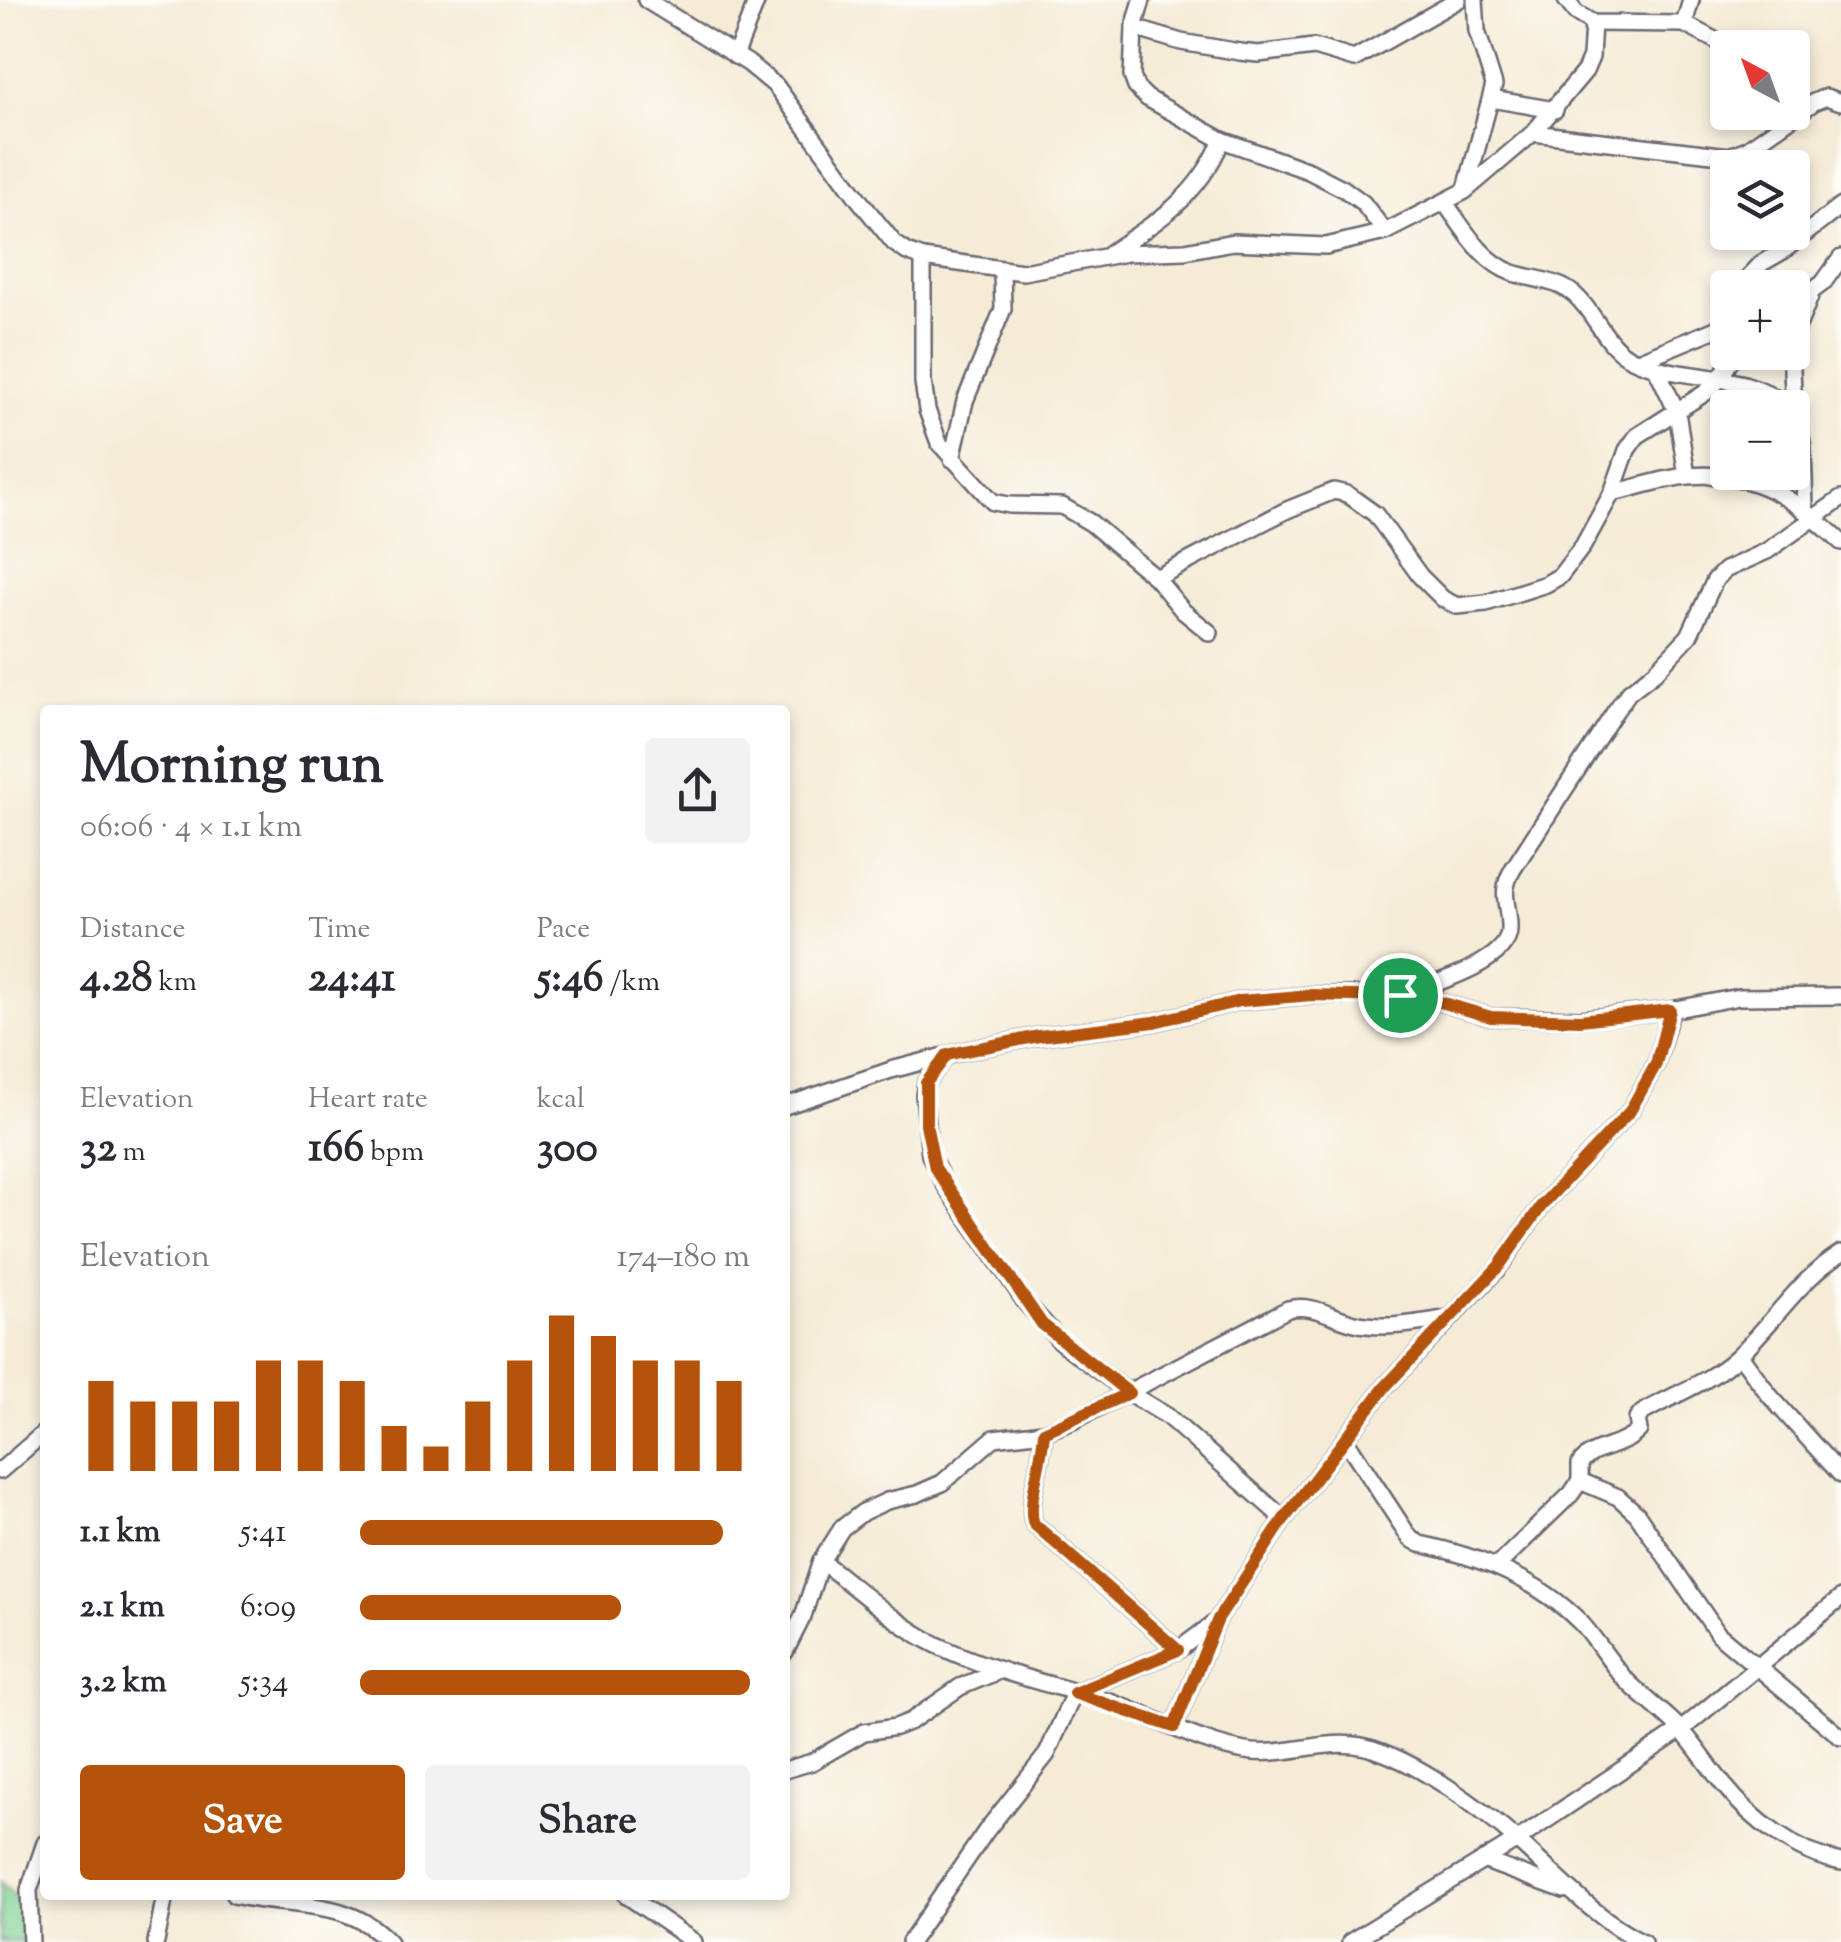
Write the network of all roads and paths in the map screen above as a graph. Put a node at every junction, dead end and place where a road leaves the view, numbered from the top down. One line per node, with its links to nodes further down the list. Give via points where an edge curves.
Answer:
1 (757, 0): 12 (street)
2 (1142, 0): 10 (street)
3 (1458, 0): 10 (street, via 1354,59 1314,48 1258,54 1214,48)
4 (1475, 0): 13 (street, via 1477,31 1493,78)
5 (1566, 0): 8 (street)
6 (1691, 0): 9 (street)
7 (649, 1): 12 (street)
8 (1594, 23): 9 (street); 16 (street, via 1585,71)
9 (1684, 24): 11 (street)
10 (1134, 28): 19 (street, via 1136,88)
11 (1710, 38)
12 (735, 56): 25 (street, via 793,107 894,243)
13 (1491, 99): 16 (street); 20 (street)
14 (1810, 102): 15 (street)
15 (1841, 102)
16 (1555, 110): 18 (street)
17 (1770, 130): 18 (street, via 1729,156)
18 (1533, 133): 20 (street)
19 (1222, 140): 23 (street, via 1344,189); 24 (street, via 1200,182 1152,226)
20 (1465, 191): 21 (street)
21 (1445, 203): 23 (street); 33 (street, via 1495,264 1576,296 1599,328)
22 (1841, 206): 27 (street)
23 (1384, 232): 24 (street, via 1326,246 1233,242)
24 (1104, 257): 28 (street)
25 (923, 258): 28 (street); 39 (street, via 923,382 932,428)
26 (1841, 258): 30 (street)
27 (1756, 270)
28 (1002, 271): 39 (street, via 1003,309 965,400)
29 (1841, 276): 31 (street)
30 (1810, 291)
31 (1810, 293)
32 (1710, 331): 33 (street)
33 (1638, 361): 34 (street)
34 (1656, 366): 36 (street); 38 (street)
35 (1724, 370): 36 (street)
36 (1719, 380): 37 (street); 38 (street)
37 (1761, 390)
38 (1677, 412): 40 (street); 42 (street, via 1637,436)
39 (952, 459): 46 (street, via 993,502 1062,506)
40 (1687, 476): 42 (street); 44 (street, via 1754,481)
41 (1808, 490): 44 (street)
42 (1612, 494): 46 (street, via 1560,576 1471,606 1443,599 1375,514 1334,492)
43 (1841, 498): 44 (street)
44 (1810, 513): 45 (street); 48 (street, via 1767,551 1724,570 1689,636 1616,710 1507,879 1506,942 1482,962)
45 (1841, 542)
46 (1156, 578): 47 (street)
47 (1210, 633)
48 (1400, 995): 50 (street, via 1491,1017 1580,1020); 51 (street, via 1240,1001 1154,1022)
49 (1841, 996): 50 (street, via 1739,997)
50 (1670, 1010): 54 (street, via 1656,1064 1630,1111)
51 (947, 1055): 52 (street); 56 (street, via 924,1094 935,1168 1042,1324)
52 (790, 1104)
53 (1841, 1254): 55 (street, via 1803,1283)
54 (1449, 1318): 56 (street, via 1373,1326 1302,1305); 59 (street)
55 (1740, 1355): 61 (street); 62 (street, via 1642,1414 1628,1440 1588,1455)
56 (1129, 1393): 57 (street); 63 (street, via 1178,1425)
57 (1044, 1432): 64 (street, via 1001,1434 930,1490 863,1512 842,1528); 69 (street, via 1030,1506 1034,1524)
58 (40, 1436): 60 (street)
59 (1345, 1439): 63 (street); 65 (street, via 1410,1538)
60 (0, 1470)
61 (1841, 1475)
62 (1580, 1481): 65 (street); 70 (street, via 1618,1496 1637,1514 1710,1626)
63 (1284, 1519): 67 (street)
64 (820, 1561): 68 (street); 71 (street, via 924,1637)
65 (1497, 1566): 74 (street, via 1564,1608)
66 (1841, 1598): 70 (street)
67 (1218, 1619): 69 (street); 73 (street)
68 (790, 1642)
69 (1178, 1650): 72 (street)
70 (1760, 1667): 74 (street); 75 (street)
71 (1001, 1670): 72 (street); 76 (street, via 960,1686 911,1721 864,1732)
72 (1074, 1693): 73 (street); 90 (street, via 1047,1754)
73 (1174, 1727): 77 (street, via 1246,1752 1365,1747 1430,1777)
74 (1681, 1730): 77 (street); 80 (street, via 1727,1789 1788,1842)
75 (1841, 1737)
76 (790, 1769)
77 (1517, 1840): 79 (street); 81 (street)
78 (40, 1858): 86 (street, via 29,1890)
79 (1483, 1860): 81 (street); 91 (street)
80 (1841, 1862)
81 (1574, 1894): 92 (street)
82 (164, 1900): 87 (street)
83 (269, 1900): 88 (street, via 346,1911)
84 (632, 1900): 85 (street)
85 (672, 1936): 89 (street)
86 (31, 1942)
87 (156, 1942)
88 (389, 1942)
89 (694, 1942)
90 (910, 1942)
91 (1350, 1942)
92 (1643, 1942)

